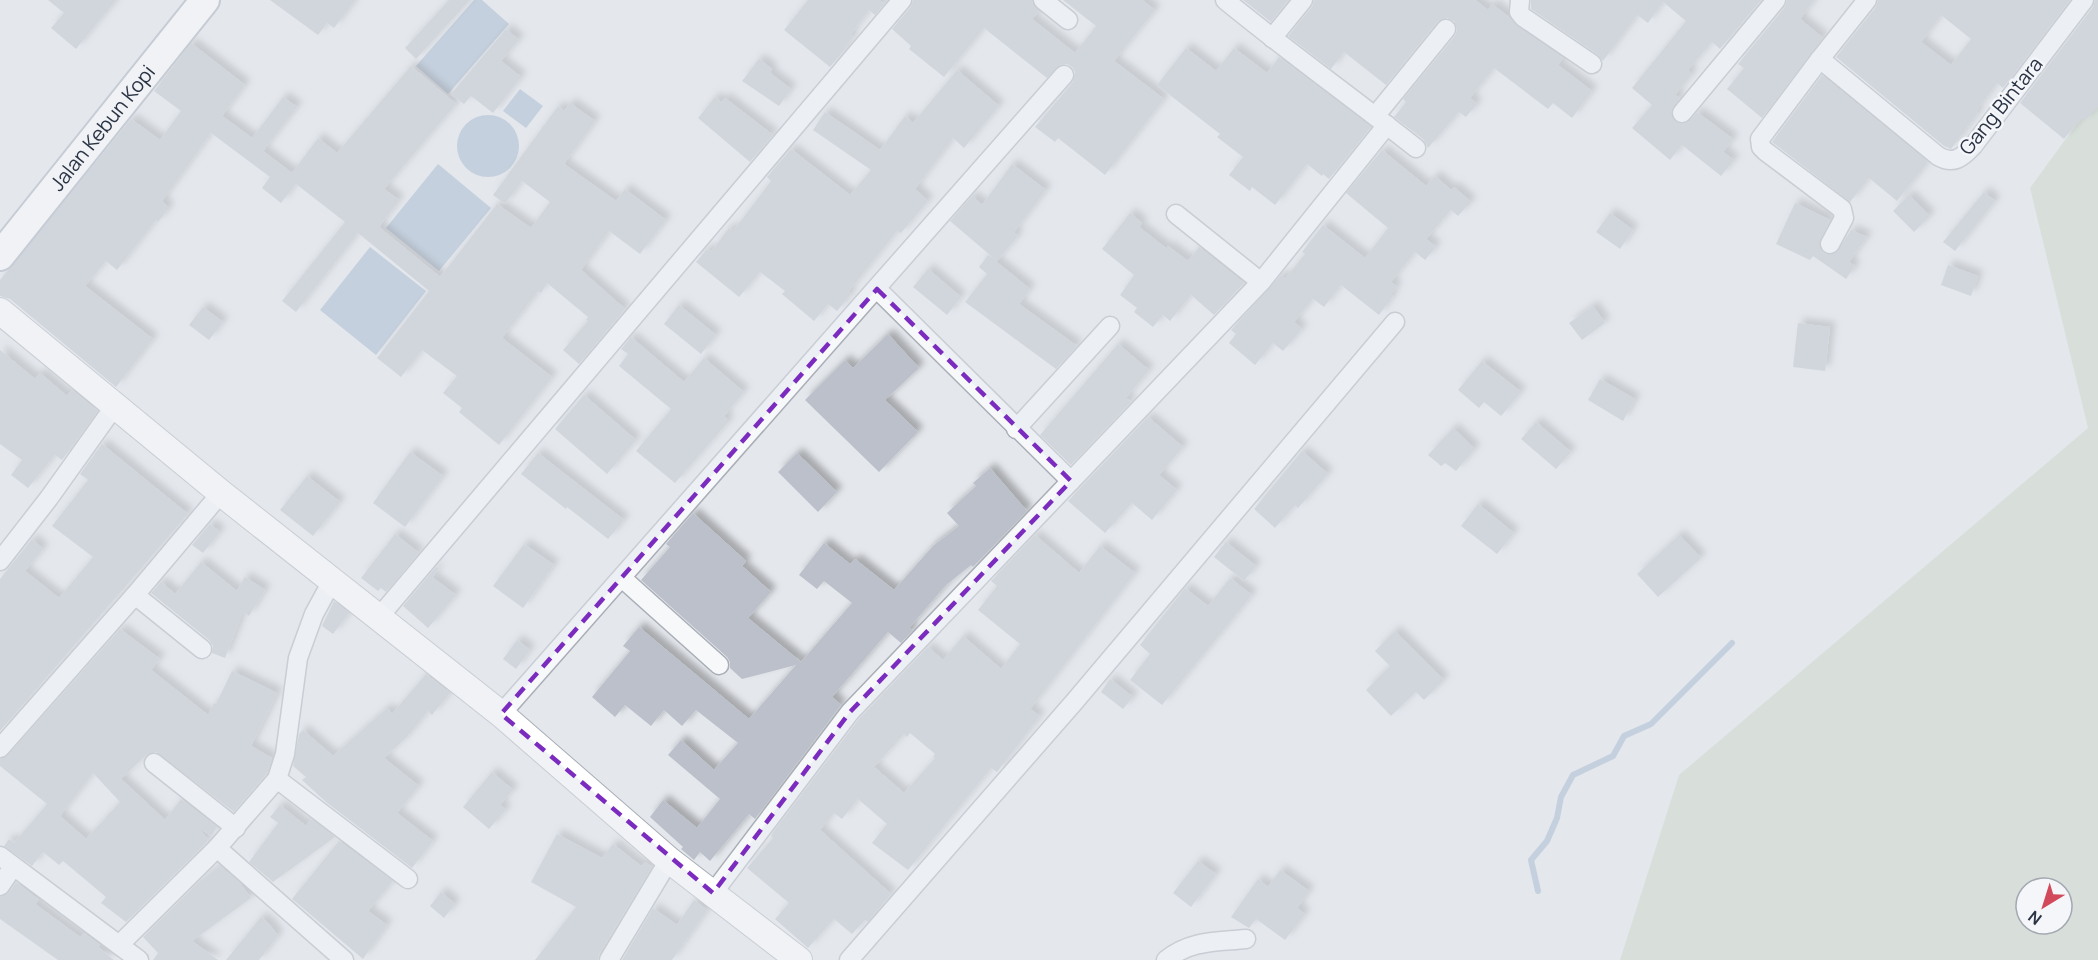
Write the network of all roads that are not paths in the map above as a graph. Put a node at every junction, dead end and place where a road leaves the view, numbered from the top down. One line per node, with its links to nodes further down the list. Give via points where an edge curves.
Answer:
1 (205, 0): 21 (main road, Jalan Kebun Kopi)
2 (902, 0): 35 (street)
3 (1043, 0): 10 (street)
4 (1225, 0): 12 (street)
5 (1303, 0): 12 (street)
6 (1520, 0): 14 (street, via 1519,12 1523,17)
7 (1776, 0): 16 (street)
8 (1867, 0): 13 (street)
9 (2084, 0): 13 (street, Gang Bintara, via 1973,146 1955,161 1938,156)
10 (1068, 20)
11 (1446, 29): 17 (street)
12 (1272, 38): 17 (street)
13 (1820, 59): 20 (street, via 1760,142 1765,151 1842,208 1844,218)
14 (1592, 64)
15 (1064, 75): 23 (street)
16 (1682, 113)
17 (1381, 120): 18 (street); 22 (street)
18 (1416, 148)
19 (1176, 214): 22 (street)
20 (1830, 244)
21 (0, 256)
22 (1261, 282): 29 (street)
23 (877, 289): 28 (street); 32 (street)
24 (0, 311): 27 (street)
25 (1395, 322): 55 (street, via 1075,701)
26 (1110, 326): 28 (street)
27 (114, 406): 30 (street); 31 (street)
28 (1016, 429): 29 (street)
29 (1071, 482): 48 (street, via 850,712)
30 (221, 493): 33 (street); 34 (street)
31 (0, 561)
32 (622, 578): 37 (street); 38 (street)
33 (332, 581): 35 (street); 41 (street, via 314,614 298,658 285,754)
34 (135, 595): 36 (street); 39 (street)
35 (379, 617): 38 (street)
36 (202, 648)
37 (719, 665)
38 (501, 714): 44 (street)
39 (0, 748)
40 (154, 764): 42 (street)
41 (277, 779): 42 (street); 46 (street)
42 (236, 828): 43 (street)
43 (217, 848): 50 (street); 52 (street)
44 (669, 860): 48 (street); 53 (street)
45 (7, 862): 47 (street); 50 (street)
46 (408, 879)
47 (0, 886)
48 (713, 893): 54 (street)
49 (1246, 939): 56 (street, via 1195,944)
50 (119, 945): 51 (street)
51 (139, 960)
52 (344, 960)
53 (609, 960)
54 (799, 960)
55 (849, 960)
56 (1166, 960)

